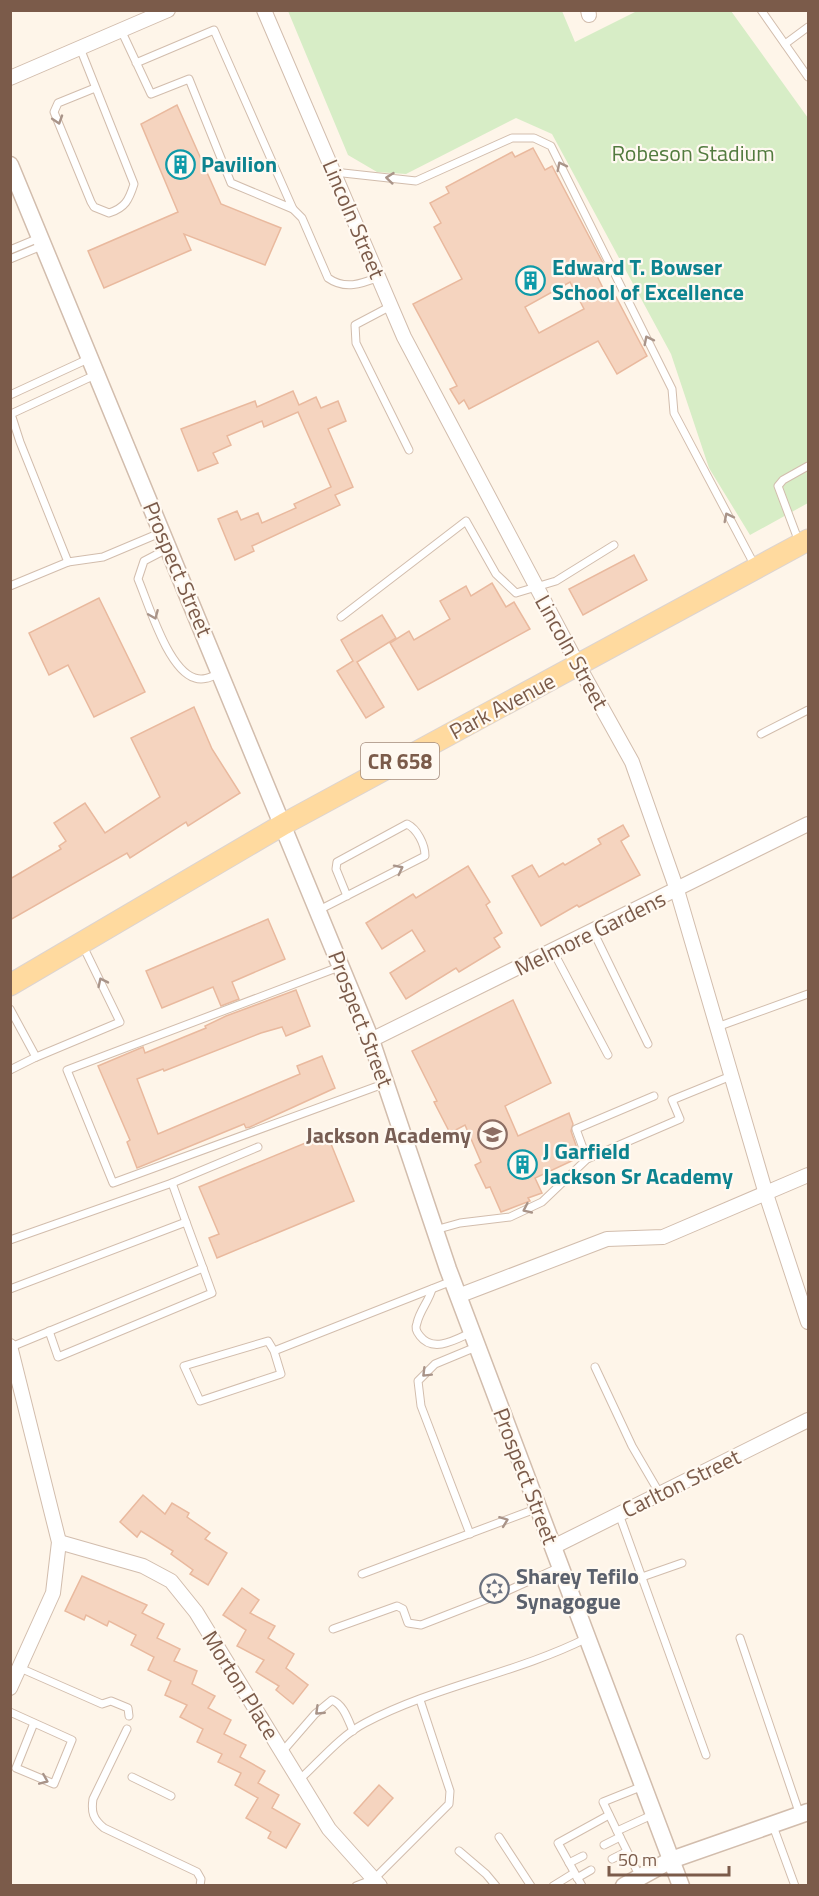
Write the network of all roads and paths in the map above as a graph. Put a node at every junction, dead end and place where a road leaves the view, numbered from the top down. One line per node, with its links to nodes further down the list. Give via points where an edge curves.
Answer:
1 (168, 10): 5 (street)
2 (264, 10): 13 (street, Lincoln Street)
3 (761, 10): 6 (lane)
4 (808, 27): 6 (lane)
5 (121, 30): 7 (street); 8 (lane)
6 (785, 44): 9 (lane)
7 (80, 48): 10 (street); 11 (lane)
8 (136, 63): 14 (lane, via 151,94 189,79 231,183); 14 (lane, via 214,30)
9 (808, 77)
10 (10, 78)
11 (95, 88): 11 (lane, one-way to 11, via 58,103 54,112 91,202 109,213 129,200 134,184)
12 (10, 165): 15 (street, Prospect Street)
13 (333, 171): 20 (street, Lincoln Street); 31 (lane, one-way to 13, via 674,412 672,389 551,146 534,138 512,138 416,181)
14 (293, 209): 20 (lane, via 302,218 328,279 348,286)
15 (42, 241): 17 (lane); 19 (lane); 22 (street, Prospect Street)
16 (10, 243): 17 (lane)
17 (19, 246): 18 (lane)
18 (10, 250)
19 (10, 259)
20 (379, 277): 21 (street, Lincoln Street)
21 (391, 306): 25 (lane, via 355,325 356,343); 33 (street, Lincoln Street)
22 (91, 358): 23 (street, Prospect Street); 24 (lane)
23 (97, 374): 27 (street, Prospect Street); 30 (lane, via 11,414)
24 (10, 395)
25 (409, 450)
26 (808, 466): 28 (lane, via 778,486)
27 (166, 540): 30 (lane); 36 (street, Prospect Street); 36 (lane, one-way to 36, via 144,561 138,579 174,663 194,678)
28 (804, 542): 31 (main road, Park Avenue / CR 658)
29 (614, 545): 33 (lane, via 556,581)
30 (68, 562): 32 (lane)
31 (756, 568): 35 (main road, Park Avenue / CR 658)
32 (10, 586)
33 (537, 587): 34 (lane, via 516,593 507,585 496,574 466,521); 35 (street, Lincoln Street)
34 (341, 617)
35 (578, 665): 39 (main road, Park Avenue / CR 658); 41 (street, Lincoln Street, via 632,762)
36 (222, 673): 39 (street, Prospect Street)
37 (808, 710): 38 (lane)
38 (761, 734)
39 (284, 824): 43 (street, Prospect Street); 45 (main road, Park Avenue / CR 658)
40 (808, 824): 41 (street, Melmore Gardens)
41 (677, 890): 44 (street, Melmore Gardens); 51 (street, Lincoln Street)
42 (347, 896): 42 (lane, one-way to 42, via 425,856 414,827 407,824 337,862); 43 (lane)
43 (319, 910): 47 (street, Prospect Street)
44 (593, 931): 46 (street, Melmore Gardens); 53 (lane)
45 (81, 944): 48 (main road, Park Avenue / CR 658); 55 (lane, one-way to 45, via 120,1022)
46 (553, 951): 52 (street, Melmore Gardens); 54 (lane)
47 (341, 966): 52 (street, Prospect Street); 58 (lane, via 67,1070 113,1183)
48 (10, 985)
49 (808, 994): 51 (lane)
50 (10, 1009): 55 (lane)
51 (717, 1028): 57 (street, Lincoln Street)
52 (371, 1040): 58 (street, Prospect Street)
53 (648, 1044)
54 (609, 1055)
55 (36, 1057): 56 (lane)
56 (10, 1071)
57 (731, 1076): 61 (lane, via 672,1100 680,1119); 64 (street, Lincoln Street)
58 (386, 1083): 66 (street, Prospect Street)
59 (654, 1096): 61 (lane, via 576,1129)
60 (258, 1147): 63 (lane)
61 (587, 1159): 66 (lane, one-way to 66, via 542,1202 510,1217)
62 (808, 1175): 64 (street)
63 (172, 1183): 65 (lane); 67 (lane)
64 (766, 1194): 70 (street, via 663,1237 607,1239); 72 (street, Lincoln Street)
65 (186, 1222): 68 (lane); 69 (lane)
66 (435, 1230): 70 (street, Prospect Street)
67 (10, 1240)
68 (203, 1268): 73 (lane); 73 (lane, via 212,1293 58,1357)
69 (10, 1288)
70 (455, 1288): 71 (lane); 74 (street, Prospect Street)
71 (432, 1289): 74 (lane, via 416,1324 424,1341 435,1345); 76 (lane)
72 (808, 1322)
73 (49, 1331): 75 (lane)
74 (474, 1339): 80 (street, Prospect Street); 82 (lane, one-way to 82, via 435,1364 418,1381 421,1406)
75 (11, 1347): 83 (street)
76 (274, 1351): 76 (lane, via 268,1341 184,1366 200,1401 281,1374)
77 (595, 1367): 79 (lane, via 632,1446)
78 (808, 1420): 79 (street, Carlton Street)
79 (660, 1494): 81 (street, Carlton Street)
80 (538, 1508): 82 (lane, one-way to 80); 84 (street, Prospect Street)
81 (619, 1514): 84 (street, Carlton Street); 88 (lane)
82 (470, 1534): 87 (lane)
83 (59, 1542): 92 (street, via 53,1593); 100 (street, Morton Place, via 143,1566 171,1581 196,1612)
84 (553, 1547): 86 (street, Prospect Street)
85 (682, 1563): 88 (lane)
86 (560, 1567): 89 (lane, via 421,1625 408,1623 403,1609 397,1606); 90 (street, Prospect Street)
87 (362, 1574)
88 (642, 1577): 101 (lane)
89 (333, 1629)
90 (587, 1638): 94 (lane, via 523,1666); 104 (street, Prospect Street)
91 (740, 1638): 106 (lane)
92 (20, 1668): 93 (street); 96 (lane, via 102,1704 111,1701 128,1708)
93 (10, 1688)
94 (420, 1700): 99 (lane); 122 (lane, via 450,1791 449,1804)
95 (10, 1712): 97 (lane)
96 (129, 1716)
97 (34, 1723): 97 (lane, one-way to 97, via 16,1768 54,1784 72,1740)
98 (127, 1729): 123 (lane, via 93,1799 96,1821 197,1872)
99 (353, 1731): 100 (lane, one-way to 100, via 338,1703 332,1700); 103 (lane)
100 (282, 1753): 103 (street, Morton Place)
101 (706, 1755)
102 (132, 1777): 105 (lane)
103 (299, 1780): 122 (street, Morton Place, via 329,1829)
104 (643, 1786): 107 (street, Prospect Street); 108 (lane, via 603,1802)
105 (171, 1796)
106 (804, 1813): 109 (street)
107 (653, 1814): 110 (lane); 117 (street, Prospect Street)
108 (609, 1815): 110 (lane); 118 (lane, via 558,1842)
109 (772, 1824): 117 (street); 131 (lane)
110 (618, 1834): 112 (lane); 114 (lane)
111 (499, 1837): 126 (lane)
112 (604, 1845)
113 (459, 1851): 125 (lane)
114 (626, 1852): 116 (lane); 121 (lane)
115 (583, 1856): 118 (lane)
116 (612, 1859)
117 (671, 1860): 121 (street); 130 (street, Prospect Street)
118 (569, 1863): 120 (lane)
119 (591, 1870): 120 (lane)
120 (575, 1876): 127 (lane); 128 (lane)
121 (640, 1877): 129 (street)
122 (377, 1882): 124 (lane)
123 (200, 1886)
124 (356, 1886)
125 (496, 1886)
126 (531, 1886)
127 (553, 1886)
128 (582, 1886)
129 (624, 1886)
130 (681, 1886)
131 (795, 1886)

